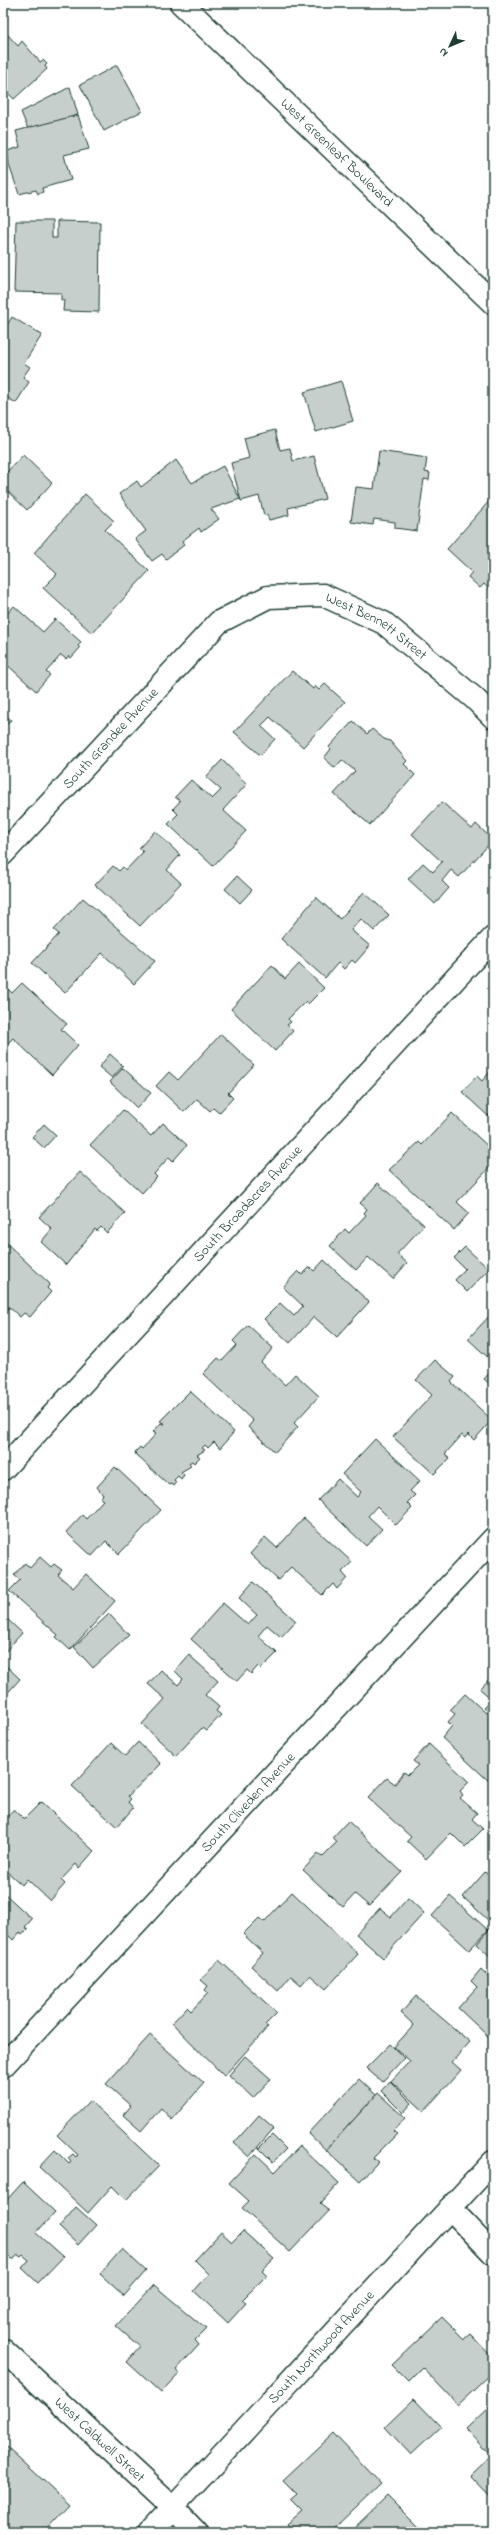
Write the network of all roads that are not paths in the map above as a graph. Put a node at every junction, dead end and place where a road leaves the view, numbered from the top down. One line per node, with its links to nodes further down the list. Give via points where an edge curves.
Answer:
1 (181, 3): 2 (street, West Greenleaf Boulevard)
2 (493, 303)
3 (219, 622): 4 (street, West Bennett Street, via 268,597 324,595 384,624); 5 (street, South Grandee Avenue)
4 (493, 716)
5 (3, 854)
6 (493, 938): 7 (street, South Broadacres Avenue)
7 (3, 1469)
8 (493, 1539): 9 (street, South Cliveden Avenue)
9 (3, 2066)
10 (493, 2162): 11 (street, South Northwood Avenue)
11 (450, 2208): 12 (street); 14 (street, South Northwood Avenue)
12 (493, 2253)
13 (3, 2350): 14 (street, West Caldwell Street)
14 (172, 2507): 15 (street, South Northwood Avenue); 16 (street, West Caldwell Street)
15 (150, 2532)
16 (196, 2532)

